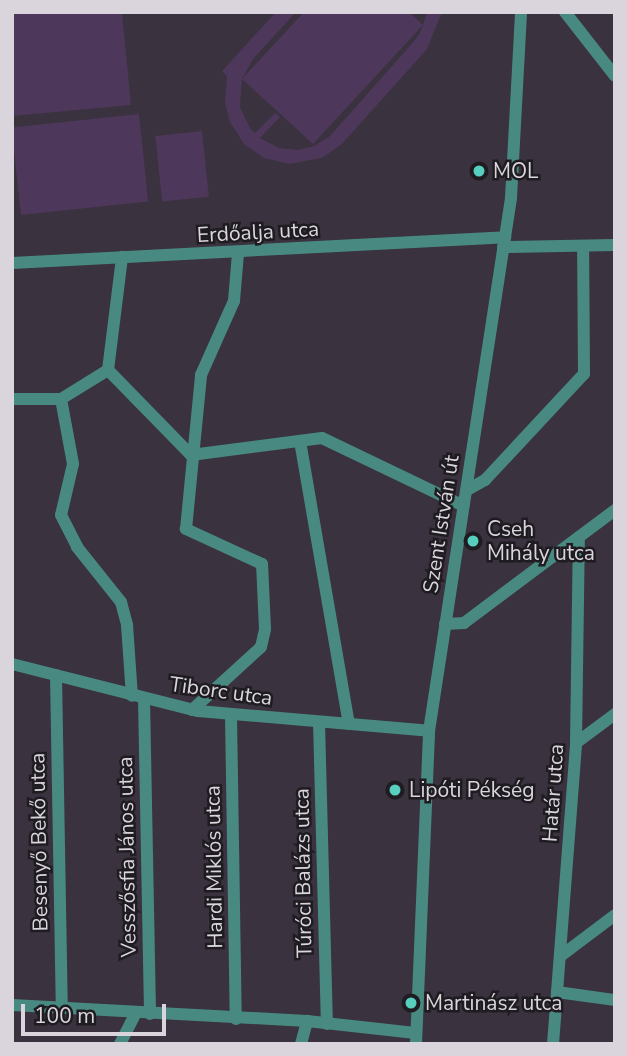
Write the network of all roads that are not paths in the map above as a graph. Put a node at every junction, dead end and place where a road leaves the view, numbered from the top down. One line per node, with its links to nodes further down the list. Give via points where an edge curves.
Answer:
1 (565, 12): 3 (street)
2 (524, 14): 4 (street, Szent István út)
3 (615, 76)
4 (504, 242): 6 (street, Erdőalja utca); 7 (street, Erdőalja utca); 15 (street, Szent István út)
5 (615, 245): 6 (street, Erdőalja utca)
6 (583, 246): 15 (street, via 584,374 485,480)
7 (238, 253): 8 (street, Erdőalja utca); 14 (street, via 234,300 201,375)
8 (122, 257): 9 (street, Erdőalja utca); 10 (street)
9 (12, 263)
10 (108, 370): 12 (street); 14 (street)
11 (12, 399): 12 (street)
12 (61, 399): 22 (street, Vesszősfia János utca, via 73,464 61,515 72,541 121,602)
13 (300, 441): 14 (street); 16 (street, via 322,438 341,443); 27 (street)
14 (191, 455): 23 (street, via 186,529 255,559 262,564 266,581 261,647)
15 (467, 490): 16 (street, Szent István út)
16 (464, 506): 19 (street, Szent István út)
17 (615, 510): 18 (street)
18 (579, 537): 19 (street, via 464,623); 29 (street, Határ utca)
19 (445, 624): 28 (street, Szent István út)
20 (12, 664): 21 (street, Tiborc utca)
21 (56, 675): 22 (street, Tiborc utca); 35 (street, Besenyő Bekő utca)
22 (138, 697): 23 (street, Tiborc utca); 37 (street, Vesszősfia János utca)
23 (192, 710): 25 (street, Tiborc utca)
24 (615, 714): 29 (street)
25 (231, 715): 26 (street, Tiborc utca); 38 (street, Hardi Miklós utca)
26 (319, 722): 27 (street, Tiborc utca); 40 (street, Túróci Balázs utca)
27 (349, 724): 28 (street, Tiborc utca)
28 (429, 731): 41 (street, Szent István út)
29 (576, 743): 31 (street, Határ utca)
30 (615, 915): 31 (street)
31 (562, 956): 32 (street, Határ utca)
32 (557, 992): 33 (street); 45 (street, Határ utca)
33 (615, 1000)
34 (12, 1005): 35 (street)
35 (62, 1008): 36 (street)
36 (136, 1013): 37 (street); 42 (street)
37 (150, 1014): 38 (street)
38 (236, 1018): 39 (street)
39 (307, 1021): 40 (street); 43 (street)
40 (327, 1024): 41 (street)
41 (415, 1038): 44 (street)
42 (120, 1044)
43 (301, 1044)
44 (425, 1044)
45 (554, 1044)

